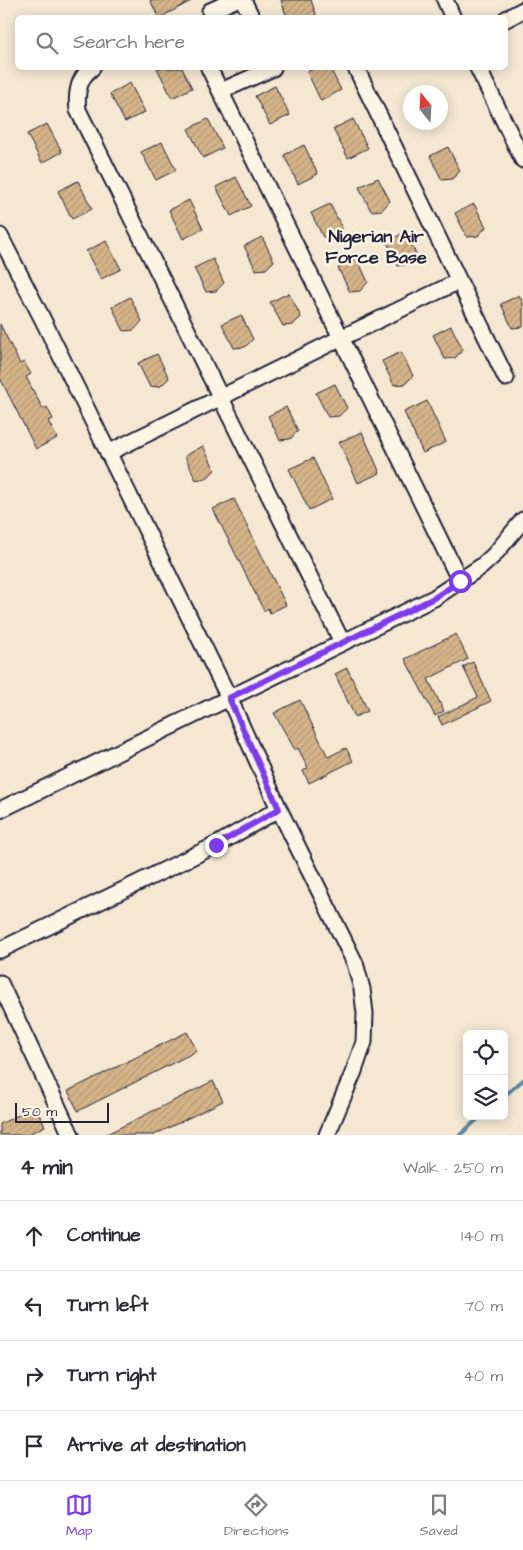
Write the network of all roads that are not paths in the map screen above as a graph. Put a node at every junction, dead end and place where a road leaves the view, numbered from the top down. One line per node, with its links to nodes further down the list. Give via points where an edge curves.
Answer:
1 (235, 0): 5 (street)
2 (242, 0): 6 (street)
3 (445, 0): 7 (street)
4 (523, 10): 8 (street)
5 (210, 11)
6 (250, 15)
7 (452, 15)
8 (508, 18)
9 (89, 70): 20 (street, via 80,82 78,110)
10 (210, 70): 14 (street)
11 (268, 70): 14 (street)
12 (357, 70): 17 (street)
13 (479, 70): 15 (street)
14 (221, 91): 18 (street)
15 (523, 160)
16 (0, 236): 21 (street)
17 (459, 282): 18 (street); 19 (street)
18 (341, 338): 20 (street); 23 (street)
19 (506, 378)
20 (220, 397): 21 (street); 24 (street)
21 (108, 453): 25 (street)
22 (523, 520): 23 (street, via 494,555)
23 (460, 581): 24 (street, via 434,598)
24 (342, 642): 25 (street)
25 (229, 698): 26 (street); 27 (street)
26 (279, 809): 28 (street, via 216,845); 31 (street, via 355,963 362,989 364,1042)
27 (0, 810)
28 (0, 950)
29 (0, 983): 30 (street)
30 (71, 1135)
31 (327, 1135)

